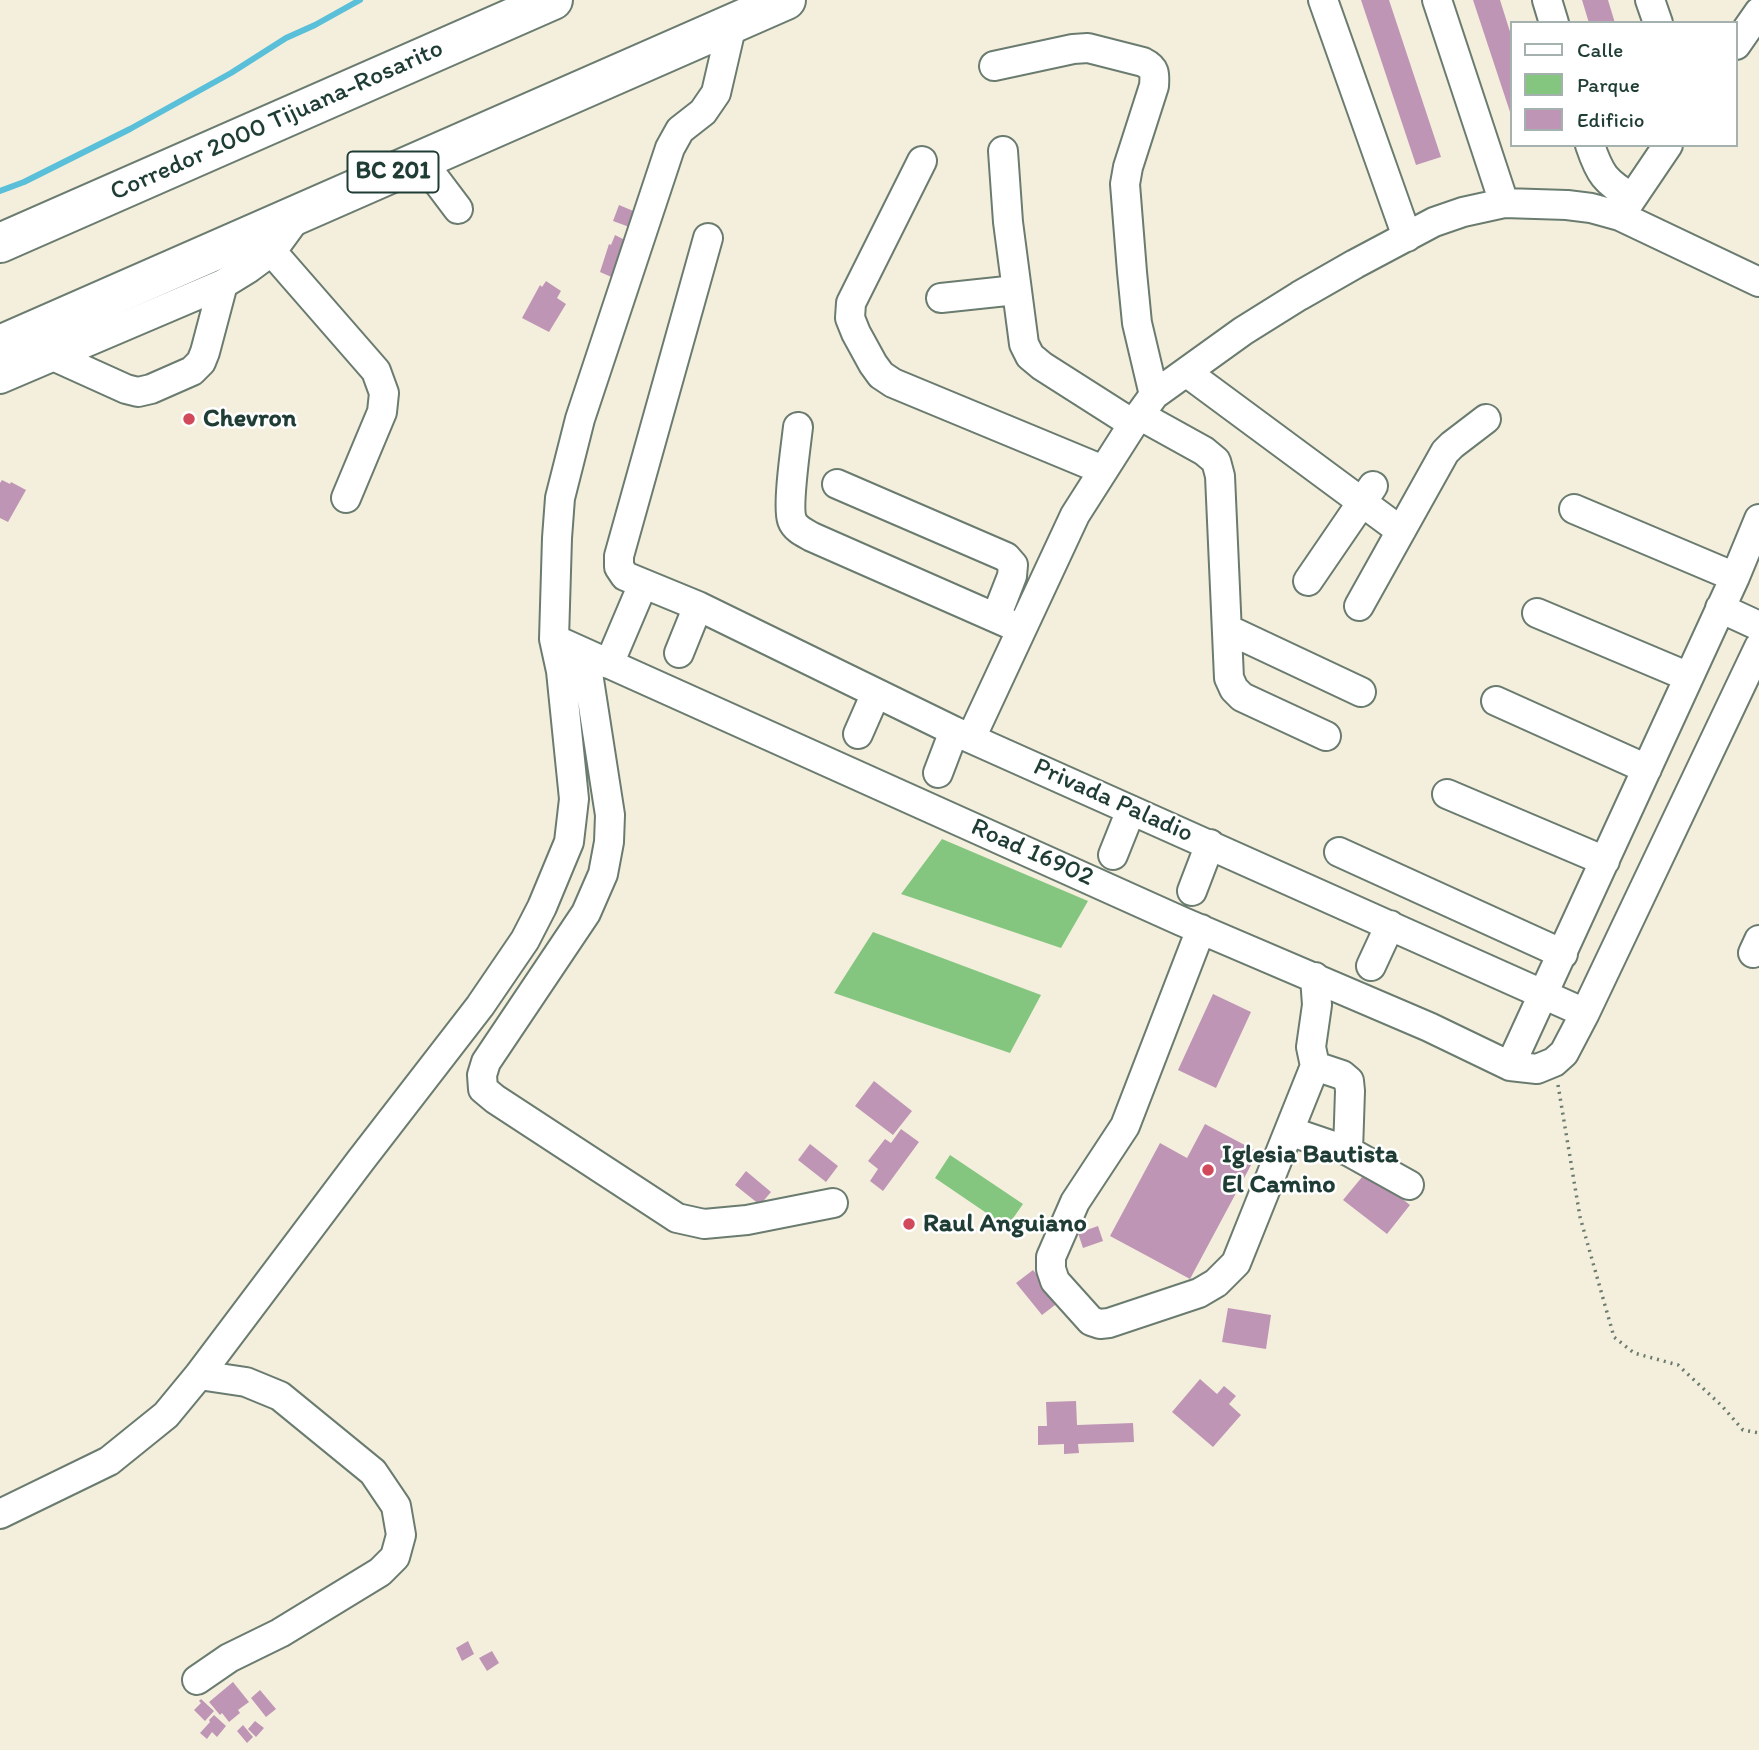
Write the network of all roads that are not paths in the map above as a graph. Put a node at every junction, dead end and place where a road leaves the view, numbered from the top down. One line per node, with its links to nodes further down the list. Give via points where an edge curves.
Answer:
1 (553, 0): 22 (highway, Corredor 2000 Tijuana-Rosarito)
2 (786, 0): 9 (highway, BC 201)
3 (1323, 0): 19 (street)
4 (1437, 0): 16 (street)
5 (1547, 0): 7 (street)
6 (1650, 0): 8 (street)
7 (1552, 21)
8 (1657, 21)
9 (732, 23): 14 (highway, BC 201); 52 (street, via 716,93 703,112 680,130 670,148 580,419 560,498)
10 (994, 66): 31 (street, via 1088,48 1151,65 1155,74 1125,184)
11 (1591, 147): 17 (street, via 1598,167)
12 (1667, 147): 17 (street)
13 (1003, 151): 25 (street)
14 (421, 160): 18 (street); 21 (highway, BC 201, via 300,214)
15 (922, 161): 34 (street, via 851,303 850,318 873,364 893,383)
16 (1504, 203): 17 (street); 19 (street, via 1434,222)
17 (1626, 207): 23 (street)
18 (458, 209)
19 (1407, 237): 29 (street, via 1299,296)
20 (708, 238): 43 (street, Privada Paladio, via 619,556 625,576)
21 (264, 242): 24 (street, via 249,268); 27 (highway, BC 201); 37 (street, via 376,371 384,393 382,412)
22 (0, 243)
23 (1759, 282)
24 (223, 284): 28 (street); 28 (street, via 201,362 192,371 151,389 126,389)
25 (1016, 290): 26 (street); 31 (street, via 1030,356 1042,366)
26 (941, 298)
27 (0, 345)
28 (53, 356): 30 (street)
29 (1186, 372): 31 (street); 36 (street)
30 (0, 379)
31 (1142, 411): 34 (street); 51 (street, via 1216,461)
32 (1486, 419): 40 (street, via 1445,452)
33 (798, 427): 48 (street, via 790,506 798,529)
34 (1103, 470): 50 (street, via 1074,515)
35 (837, 484): 48 (street, via 1006,557 1013,565 1012,576)
36 (1368, 494): 40 (street); 42 (street)
37 (346, 498)
38 (1574, 509): 41 (street)
39 (1759, 519): 41 (street)
40 (1401, 531): 45 (street)
41 (1735, 577): 46 (street)
42 (1308, 581)
43 (643, 584): 44 (street, Privada Paladio); 55 (street)
44 (698, 606): 54 (street); 58 (street, Privada Paladio)
45 (1359, 606)
46 (1720, 608): 49 (street); 56 (street)
47 (1536, 613): 56 (street)
48 (996, 617): 50 (street)
49 (1759, 626)
50 (1021, 629): 61 (street)
51 (1227, 629): 57 (street); 62 (street, via 1229,678 1234,689)
52 (554, 639): 55 (street, Road 16902); 85 (street, via 574,799 569,842 542,906 480,1006)
53 (1759, 647): 78 (street)
54 (679, 653)
55 (597, 659): 73 (street, Road 16902); 84 (street, via 610,815 603,874 586,913 486,1062 483,1089 677,1218 704,1224 747,1220)
56 (1689, 677): 63 (street)
57 (1361, 692)
58 (876, 693): 60 (street); 61 (street, Privada Paladio)
59 (1496, 701): 63 (street)
60 (858, 734)
61 (962, 735): 64 (street); 66 (street, Privada Paladio)
62 (1325, 736)
63 (1647, 769): 70 (street)
64 (938, 773)
65 (1447, 794): 70 (street)
66 (1131, 810): 67 (street, Privada Paladio); 69 (street)
67 (1210, 844): 71 (street); 72 (street, Privada Paladio)
68 (1339, 852): 74 (street)
69 (1113, 855)
70 (1605, 861): 74 (street)
71 (1192, 891)
72 (1390, 925): 75 (street); 77 (street, Privada Paladio)
73 (1201, 929): 76 (street, Road 16902); 81 (street, via 1125,1126 1075,1202 1051,1257 1055,1282 1091,1321 1100,1324 1199,1293 1216,1283 1236,1263)
74 (1563, 954): 77 (street)
75 (1371, 966)
76 (1315, 977): 79 (street, via 1317,1005 1311,1047); 80 (street, Road 16902)
77 (1544, 994): 78 (street, Privada Paladio); 80 (street)
78 (1586, 1013): 80 (street, via 1564,1054 1554,1062 1536,1069)
79 (1315, 1066): 81 (street); 82 (street, via 1349,1081)
80 (1510, 1066)
81 (1289, 1131): 82 (street)
82 (1348, 1152): 83 (street)
83 (1409, 1185)
84 (833, 1203)
85 (199, 1375): 86 (street, via 166,1415 109,1461); 87 (street, via 246,1382 280,1396 373,1472 396,1506 401,1535 395,1557 380,1572)
86 (0, 1514)
87 (197, 1680)

